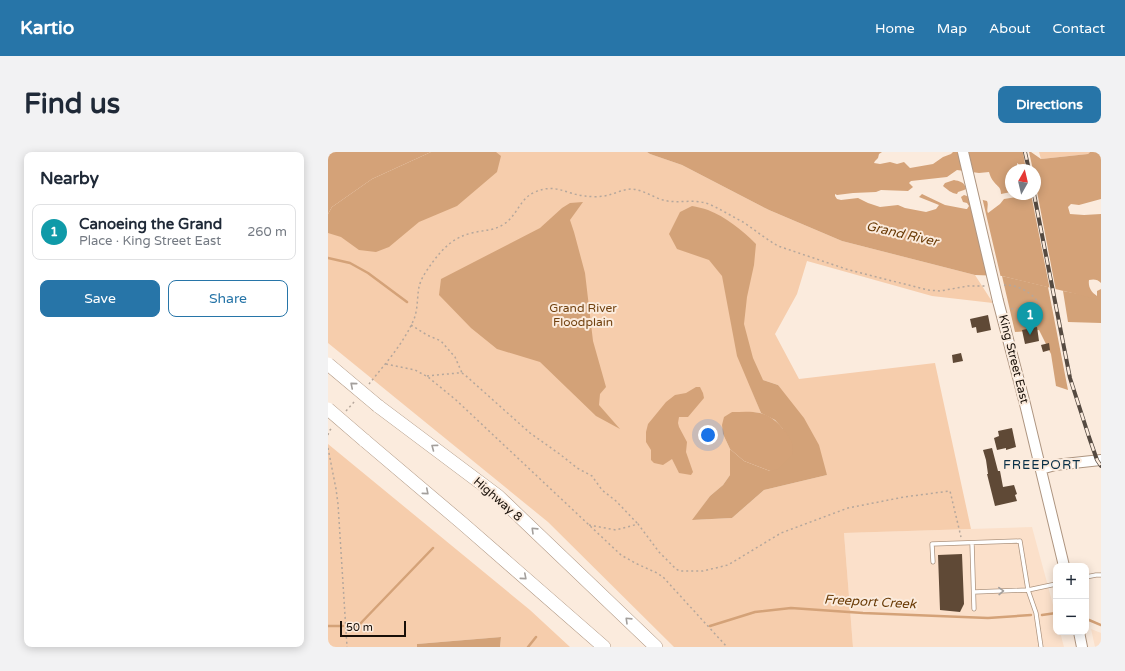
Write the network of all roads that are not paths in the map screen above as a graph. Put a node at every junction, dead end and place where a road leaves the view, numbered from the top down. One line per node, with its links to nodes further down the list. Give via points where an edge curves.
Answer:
1 (963, 152): 5 (main road, King Street East, bridge)
2 (328, 364): 17 (highway, Highway 8, one-way to 2, bridge, via 498,496 378,406)
3 (328, 409): 16 (highway, one-way to 16, bridge)
4 (1101, 460): 5 (main road)
5 (1041, 469): 8 (main road, King Street East)
6 (972, 543): 7 (lane, via 932,544); 12 (lane, via 1020,541); 13 (lane)
7 (932, 562)
8 (1063, 563)
9 (1101, 575): 10 (lane)
10 (1089, 576)
11 (1053, 585): 12 (lane)
12 (1028, 590): 13 (lane, one-way to 12); 18 (lane, via 1036,613)
13 (974, 592): 14 (lane)
14 (974, 609)
15 (1080, 635): 19 (main road)
16 (604, 647)
17 (656, 647)
18 (1041, 647)
19 (1082, 647)

